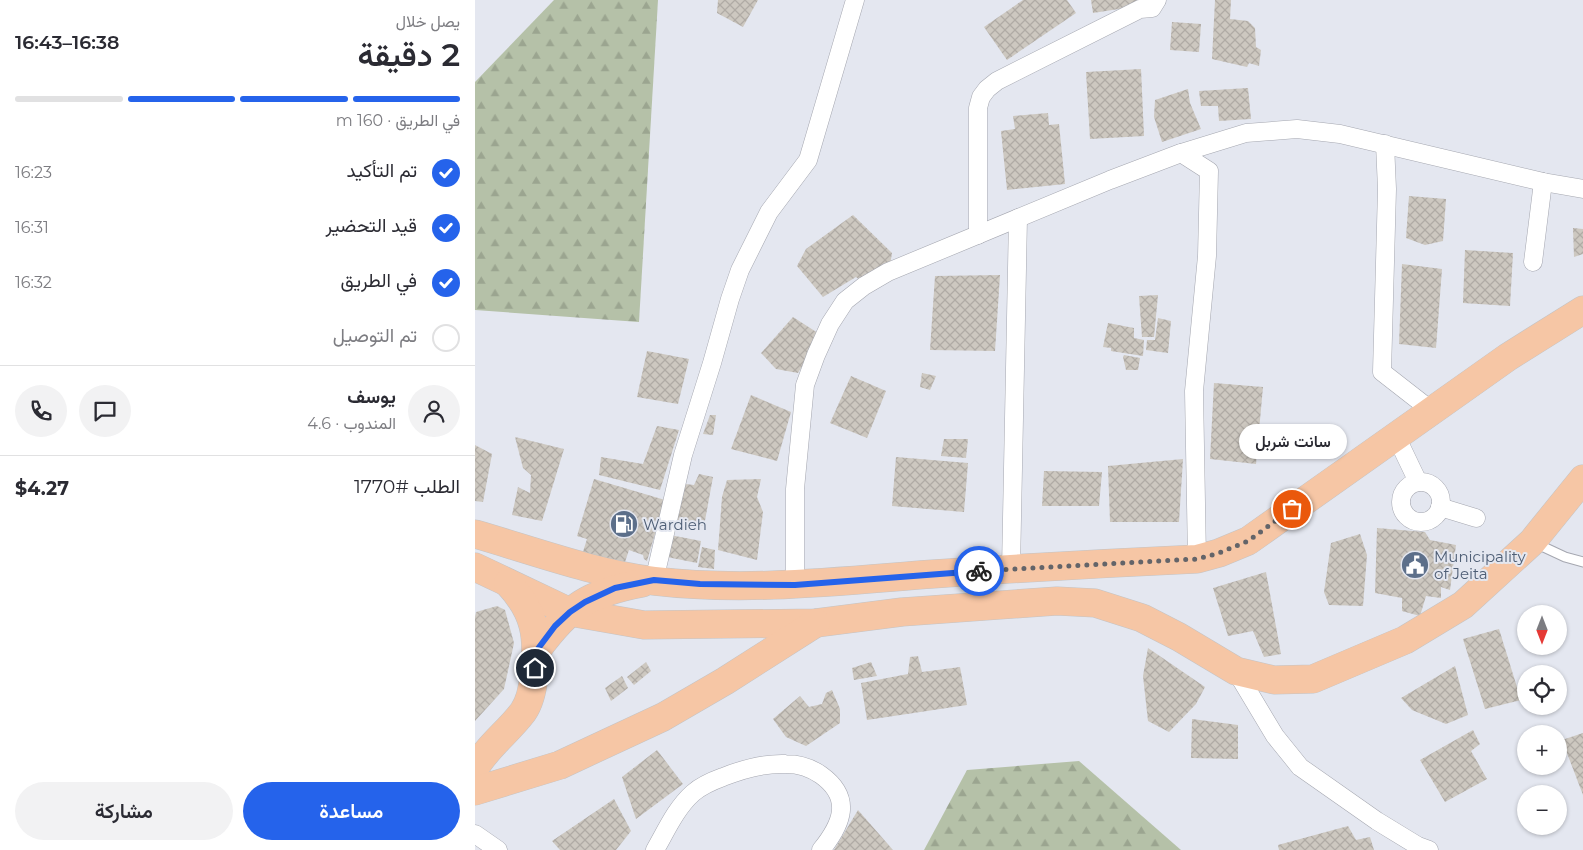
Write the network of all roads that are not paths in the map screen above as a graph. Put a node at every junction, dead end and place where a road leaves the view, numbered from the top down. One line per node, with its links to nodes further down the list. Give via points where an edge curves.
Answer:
1 (855, 0): 23 (street, via 808,160 769,212 740,270 683,455)
2 (1157, 0): 8 (street, via 1152,8 1140,9 1011,73 987,89 978,108)
3 (1385, 144): 4 (street, via 1297,129 1246,133); 5 (street); 11 (street, via 1387,189 1382,372)
4 (1181, 153): 7 (street); 19 (street, via 1209,171 1207,256 1194,391)
5 (1543, 182): 6 (street); 9 (street)
6 (1583, 189)
7 (1017, 218): 8 (street); 22 (street)
8 (978, 235): 25 (street, via 888,272 845,301 830,324 805,385 795,489)
9 (1533, 262)
10 (1583, 310): 11 (highway, via 1508,357)
11 (1432, 411): 12 (highway)
12 (1396, 436): 14 (street); 19 (highway, via 1248,541)
13 (1583, 479): 18 (highway)
14 (1418, 482): 15 (street, via 1433,486 1441,499); 15 (street, via 1405,489 1401,504 1403,512 1409,518 1423,521 1431,519)
15 (1440, 507): 16 (street)
16 (1476, 518)
17 (475, 534): 23 (highway, via 611,573)
18 (1532, 542): 20 (lane); 29 (highway, via 1463,605 1405,640 1362,660 1313,680 1274,680)
19 (1197, 559): 22 (highway)
20 (1583, 562)
21 (475, 567): 24 (highway)
22 (1011, 568): 25 (highway)
23 (654, 580): 25 (highway); 26 (highway, via 615,588)
24 (508, 583): 26 (highway); 28 (highway, via 518,594 533,623)
25 (795, 585)
26 (570, 612): 27 (highway, via 644,625); 28 (highway)
27 (817, 623): 29 (highway, via 902,612 1037,602 1095,603 1142,618); 31 (highway, via 663,717 560,765)
28 (537, 650): 30 (highway, via 533,685 524,710)
29 (1236, 671): 36 (street, via 1275,736 1300,768 1377,821)
30 (475, 768)
31 (475, 791)
32 (475, 834): 33 (street)
33 (498, 850)
34 (655, 850): 35 (street, via 677,813 705,784 757,766 786,764 802,766 820,774 841,796 837,825)
35 (821, 850)
36 (1429, 850)

